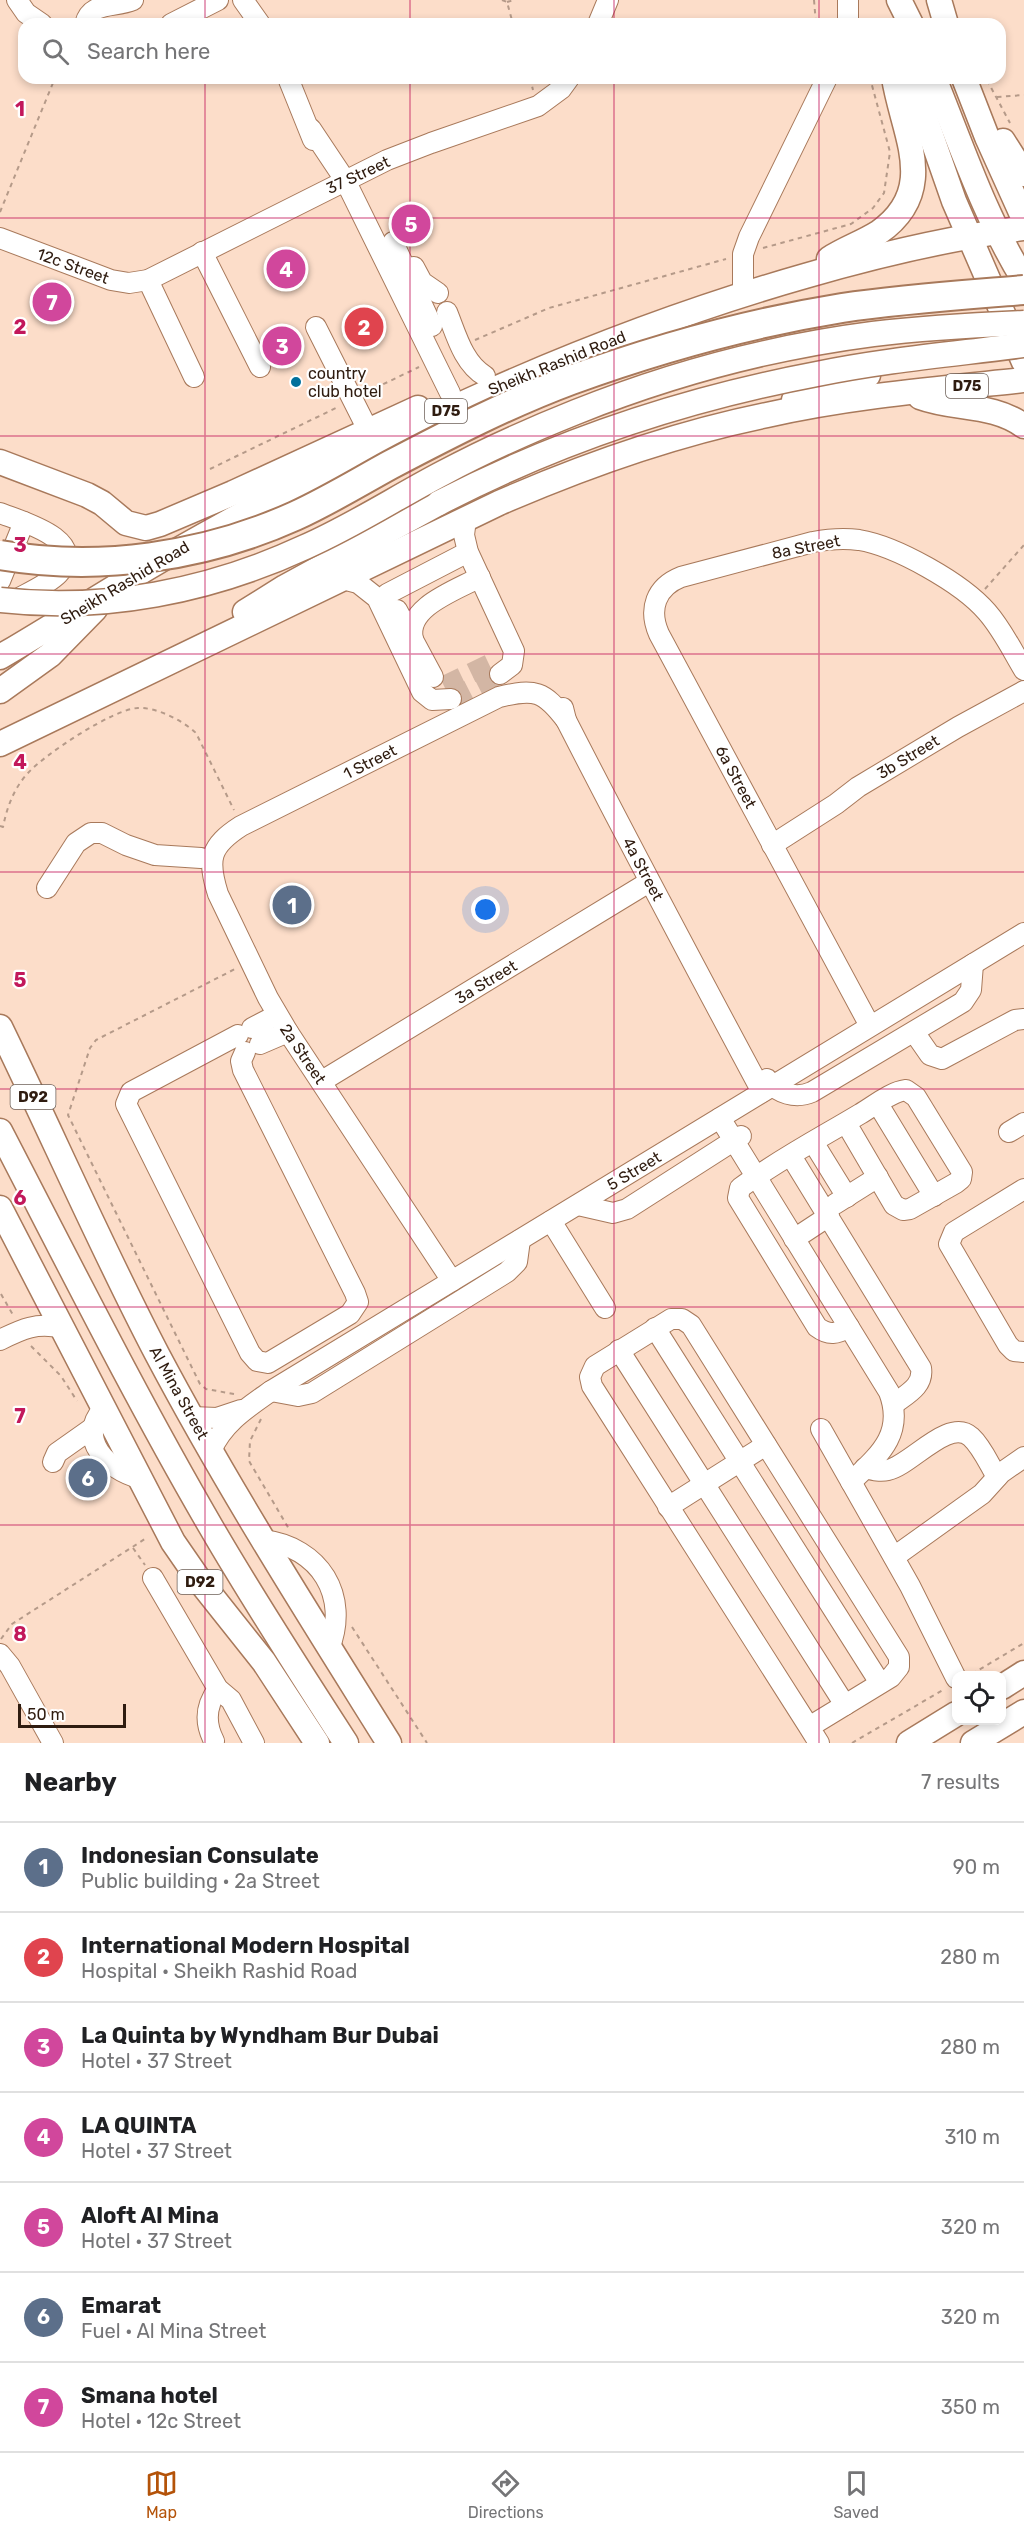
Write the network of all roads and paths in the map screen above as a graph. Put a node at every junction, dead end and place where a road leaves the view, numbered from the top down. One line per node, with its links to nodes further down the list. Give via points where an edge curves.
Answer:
1 (16, 0): 13 (street)
2 (133, 0): 14 (street, via 99,6)
3 (218, 0): 15 (street)
4 (243, 0): 16 (street)
5 (260, 0): 17 (street)
6 (502, 0): 12 (path)
7 (514, 0): 12 (path)
8 (608, 0): 19 (street)
9 (814, 0): 20 (path)
10 (848, 0): 21 (street)
11 (939, 0): 22 (main road)
12 (507, 2): 18 (path)
13 (33, 18)
14 (87, 18)
15 (183, 18)
16 (256, 18)
17 (265, 18)
18 (511, 18)
19 (600, 18)
20 (816, 18)
21 (848, 18)
22 (944, 18)
23 (53, 84): 39 (path)
24 (291, 84): 38 (street)
25 (563, 84): 38 (street, 37 Street, via 550,98 526,112 431,143)
26 (824, 84): 47 (street)
27 (872, 84): 47 (path, via 890,152 884,193 879,201 851,224)
28 (895, 84): 48 (main road, via 914,161 913,182 906,202 884,229)
29 (913, 84): 43 (main road)
30 (936, 84): 42 (main road)
31 (966, 84): 35 (main road)
32 (988, 84): 34 (path)
33 (1024, 95): 34 (path)
34 (996, 97): 36 (path)
35 (972, 101): 37 (main road); 40 (main road)
36 (1012, 127)
37 (1024, 174)
38 (338, 184): 46 (street, 37 Street); 58 (street)
39 (0, 212)
40 (1024, 219)
41 (1024, 228): 42 (main road, Sheikh Rashid Road / D75)
42 (997, 232): 43 (main road, Sheikh Rashid Road / D75); 49 (main road)
43 (969, 236): 48 (main road, Sheikh Rashid Road / D75, via 897,250); 49 (main road)
44 (0, 238): 50 (street, 12c Street, via 111,280)
45 (397, 240): 64 (street, via 429,291)
46 (202, 252): 50 (street, 37 Street); 60 (street)
47 (743, 254): 51 (street); 56 (path, via 549,308)
48 (803, 276): 51 (main road, Sheikh Rashid Road / D75)
49 (1014, 278): 52 (main road); 57 (main road); 77 (highway, bridge, via 749,326 657,350 523,400 437,440 295,516 217,544 156,556 94,562)
50 (148, 280): 62 (street)
51 (743, 293): 59 (main road, Sheikh Rashid Road / D75)
52 (1024, 304)
53 (447, 312): 56 (street)
54 (1024, 323): 83 (main road, bridge, via 919,329 839,339 676,377 528,432 446,471 304,548 236,575 169,592 105,601)
55 (316, 327): 66 (street)
56 (461, 346): 61 (street, via 471,365)
57 (1023, 351): 67 (main road, via 844,380 805,394); 91 (main road, bridge, via 818,373 713,397 569,443 439,503 285,587)
58 (434, 360): 64 (street); 66 (path)
59 (560, 360): 61 (main road, via 526,360); 81 (main road, Sheikh Rashid Road / D75, via 449,409 311,478)
60 (260, 367)
61 (485, 376): 64 (main road)
62 (195, 377)
63 (1024, 380): 65 (main road, D75)
64 (452, 391): 69 (main road)
65 (910, 392): 67 (main road, D75); 68 (main road, via 936,402 994,411)
66 (352, 400): 69 (street); 71 (path)
67 (768, 414): 73 (main road, D75, via 630,452 538,485)
68 (1024, 426)
69 (368, 430): 70 (main road, via 233,493 146,528 126,523 87,495)
70 (0, 462)
71 (210, 469)
72 (0, 513): 74 (street)
73 (466, 519): 76 (street); 79 (main road, D75)
74 (24, 522): 80 (street); 86 (street, via 57,538 64,549 64,563 52,578)
75 (1024, 545): 85 (path)
76 (468, 552): 78 (street); 82 (street)
77 (0, 555)
78 (478, 573): 82 (street, via 413,602 401,603); 88 (street, via 420,612 412,624); 92 (street, via 514,651 512,665)
79 (350, 576): 82 (street, via 370,579); 88 (street, via 377,598 413,673 424,684 443,687); 91 (main road, D75)
80 (0, 581)
81 (110, 590): 87 (main road, Sheikh Rashid Road / D75); 96 (main road, via 67,640)
82 (388, 597): 88 (street)
83 (0, 600)
84 (656, 600): 85 (street, 8a Street, via 666,585 681,577 813,542 844,539 889,549 951,581); 102 (street, 6a Street, via 653,617 659,634)
85 (976, 600): 93 (street, 8a Street)
86 (0, 609)
87 (44, 631): 89 (main road); 90 (main road, Sheikh Rashid Road / D75)
88 (413, 639)
89 (0, 641)
90 (0, 657)
91 (182, 657): 99 (main road, D75)
92 (497, 668)
93 (1024, 670)
94 (1024, 681): 98 (street, 3b Street)
95 (540, 687): 100 (street, 1 Street, via 534,679 519,682 499,697); 104 (street, 4a Street, via 566,720)
96 (0, 691)
97 (1024, 691): 98 (street, 3b Street)
98 (958, 727): 102 (street, 3b Street, via 832,798)
99 (0, 744)
100 (237, 820): 101 (path, via 196,733 170,717 137,708 116,714 36,765 17,788 3,827); 103 (street, 1 Street)
101 (0, 826)
102 (769, 840): 111 (street, 6a Street)
103 (205, 854): 105 (street, via 155,855 102,833 91,833 76,843); 109 (street, 2a Street, via 204,874 218,894)
104 (649, 882): 116 (street, 3a Street); 117 (street, 4a Street)
105 (47, 888)
106 (1022, 938): 107 (street, 5 Street)
107 (973, 964): 111 (street, 5 Street); 114 (street, via 972,986 966,999)
108 (239, 967): 147 (path, via 96,1040 68,1115 200,1384)
109 (277, 1015): 113 (street, 2a Street); 115 (street)
110 (1024, 1019): 114 (street, via 1015,1020 942,1059 930,1055)
111 (875, 1024): 117 (street, 5 Street)
112 (0, 1028): 149 (main road, Al Mina Street / D92, via 126,1294)
113 (288, 1032): 115 (street); 116 (street, 2a Street)
114 (914, 1032): 117 (street, via 807,1095)
115 (249, 1040): 115 (street, via 131,1092 126,1104 250,1353 257,1361 267,1363 350,1314 357,1298 243,1070 241,1061)
116 (322, 1081): 136 (street, 2a Street)
117 (767, 1089): 119 (street, 5 Street)
118 (878, 1104): 120 (street); 128 (street); 128 (street, via 902,1090 914,1093 962,1175 958,1182)
119 (724, 1116): 122 (street); 130 (street, 5 Street)
120 (846, 1123): 123 (street); 126 (street)
121 (0, 1131): 192 (main road, via 108,1341 211,1527)
122 (737, 1138): 125 (street); 130 (street, via 627,1209 613,1213)
123 (813, 1142): 124 (street); 129 (street)
124 (791, 1155): 125 (street); 132 (street)
125 (759, 1175): 134 (street); 140 (street, via 740,1188 738,1198 814,1322 828,1334)
126 (878, 1177): 128 (street, via 900,1209 910,1209); 129 (street)
127 (1024, 1189): 146 (street, via 954,1232 949,1244 1008,1345 1014,1351)
128 (934, 1196)
129 (847, 1197): 132 (street)
130 (578, 1205): 133 (street, 5 Street)
131 (0, 1208): 138 (main road, D92)
132 (827, 1214): 134 (street); 148 (street, via 921,1368 918,1386)
133 (551, 1221): 135 (street, 5 Street); 139 (street)
134 (794, 1239): 140 (street)
135 (520, 1240): 136 (street, 5 Street); 147 (street, via 516,1262 507,1272 312,1393)
136 (448, 1284): 147 (street, 5 Street)
137 (1, 1294): 141 (path)
138 (46, 1298): 141 (street, via 38,1314); 142 (main road, D92)
139 (605, 1308)
140 (849, 1327): 148 (street)
141 (23, 1328): 142 (street); 144 (street); 150 (path, via 30,1346 61,1376)
142 (62, 1328): 150 (main road, D92)
143 (655, 1328): 145 (street); 152 (street, via 676,1318 691,1325); 156 (street)
144 (0, 1340)
145 (619, 1350): 160 (street); 161 (street, via 595,1366 590,1382)
146 (1024, 1352)
147 (255, 1402): 149 (street, 5 Street, via 217,1418); 153 (street, 5 Street, via 224,1430); 165 (path, via 261,1418 250,1441 249,1461)
148 (894, 1404): 157 (street, via 893,1431 888,1443)
149 (192, 1417): 153 (main road, Al Mina Street / D92)
150 (96, 1420): 155 (street, via 57,1453); 167 (main road, D92, via 139,1478)
151 (820, 1430): 159 (street)
152 (766, 1445): 156 (street); 177 (street, via 899,1657 897,1670)
153 (211, 1451): 163 (main road, Al Mina Street / D92)
154 (1024, 1457): 158 (street)
155 (53, 1462)
156 (740, 1462): 160 (street); 177 (street)
157 (865, 1468): 158 (street, via 896,1468 955,1432 972,1438); 159 (street)
158 (997, 1477): 166 (street, via 982,1494)
159 (850, 1482): 166 (street)
160 (705, 1484): 161 (street); 181 (street)
161 (668, 1507): 184 (street)
162 (149, 1533): 164 (path, via 146,1540)
163 (263, 1540): 165 (street, via 284,1544); 172 (main road, Al Mina Street / D92)
164 (133, 1548): 168 (path); 170 (path, via 12,1624)
165 (304, 1554): 169 (street, via 330,1587)
166 (894, 1557): 178 (street)
167 (186, 1564): 190 (main road, D92, via 258,1654); 191 (main road, via 216,1589 240,1617 307,1708)
168 (153, 1578): 180 (street)
169 (336, 1618): 172 (street); 194 (path, via 352,1627)
170 (0, 1641)
171 (1024, 1643): 175 (path)
172 (329, 1649): 193 (main road, Al Mina Street / D92)
173 (0, 1654): 174 (street)
174 (7, 1669): 187 (street)
175 (977, 1671)
176 (1024, 1673): 179 (main road)
177 (880, 1683): 181 (street)
178 (952, 1683): 195 (path)
179 (1006, 1684)
180 (219, 1689): 186 (street, via 210,1701 207,1715); 188 (street, via 220,1706); 189 (street, via 231,1700)
181 (845, 1705): 184 (street)
182 (952, 1717): 196 (main road)
183 (1020, 1718): 185 (main road)
184 (814, 1735)
185 (985, 1739)
186 (214, 1741)
187 (53, 1743)
188 (240, 1743)
189 (254, 1743)
190 (317, 1743)
191 (339, 1743)
192 (346, 1743)
193 (389, 1743)
194 (427, 1743)
195 (852, 1743)
196 (909, 1743)

